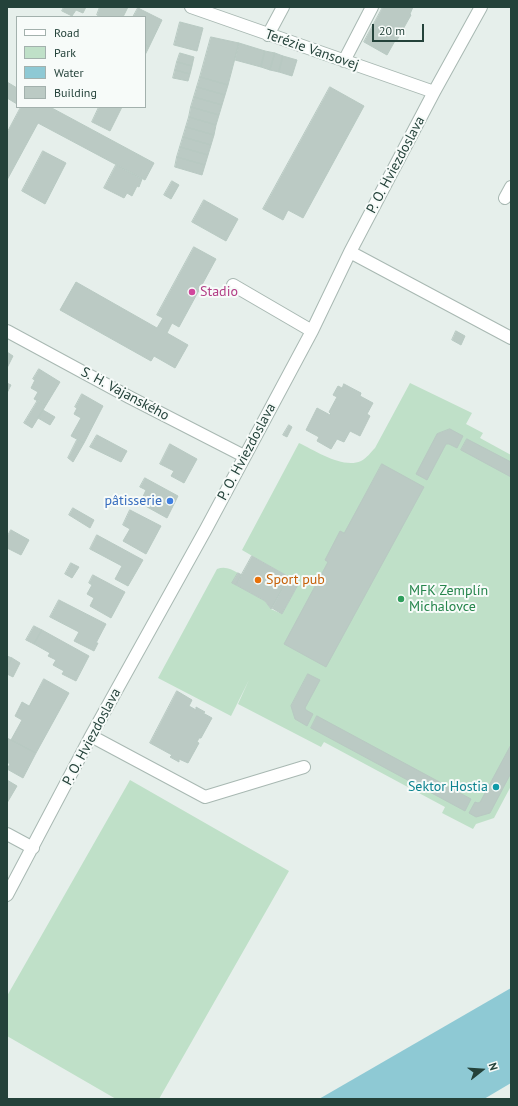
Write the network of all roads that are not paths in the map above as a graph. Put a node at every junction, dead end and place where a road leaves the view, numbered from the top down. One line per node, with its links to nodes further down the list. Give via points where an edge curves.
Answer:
1 (191, 7): 5 (street, Terézie Vansovej)
2 (283, 7): 5 (street)
3 (372, 7): 6 (street)
4 (481, 7): 7 (street, P. O. Hviezdoslava)
5 (268, 34): 6 (street, Terézie Vansovej)
6 (344, 61): 7 (street, Terézie Vansovej)
7 (434, 92): 10 (street, P. O. Hviezdoslava)
8 (511, 187): 9 (street)
9 (505, 198)
10 (350, 252): 13 (street, P. O. Hviezdoslava); 14 (street)
11 (233, 285): 13 (street)
12 (7, 331): 15 (street, S. H. Vajanského)
13 (312, 331): 15 (street, P. O. Hviezdoslava)
14 (511, 338)
15 (244, 456): 16 (street, P. O. Hviezdoslava)
16 (91, 736): 17 (street, via 205,797); 19 (street, P. O. Hviezdoslava)
17 (304, 767)
18 (7, 834): 19 (street)
19 (33, 848): 20 (street, P. O. Hviezdoslava)
20 (7, 895)

